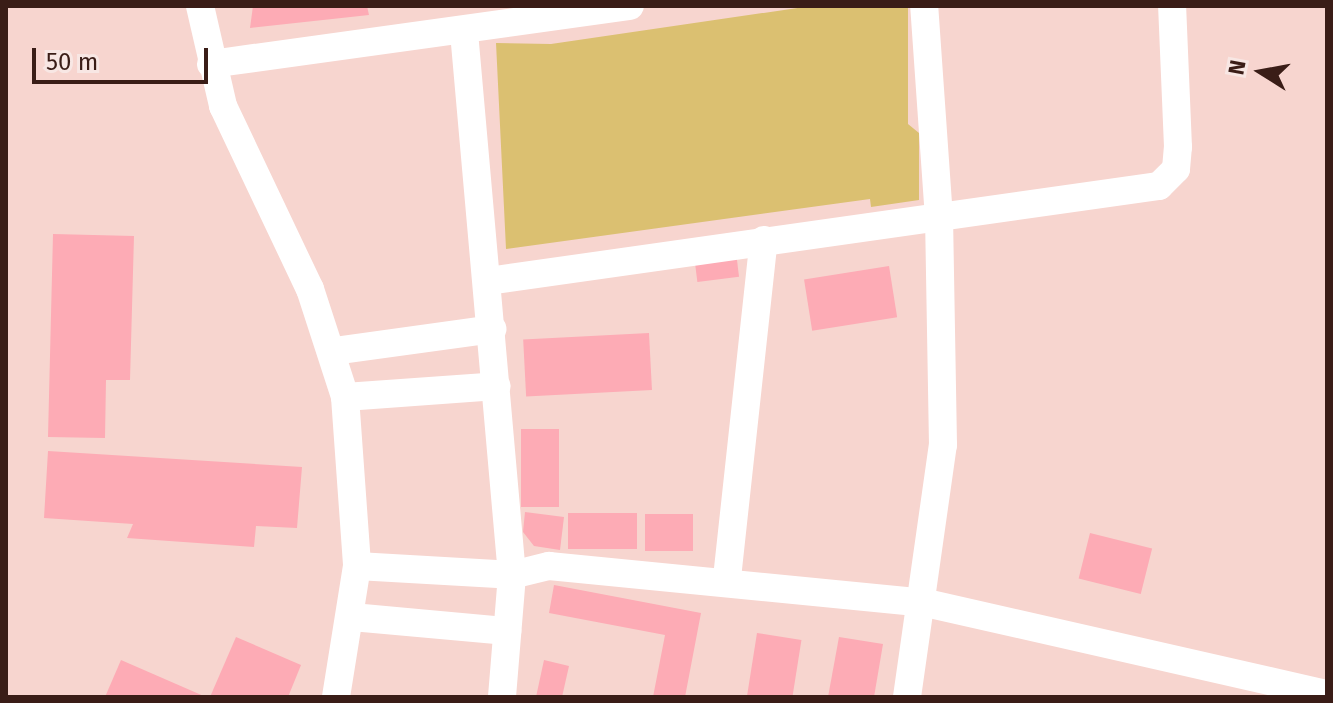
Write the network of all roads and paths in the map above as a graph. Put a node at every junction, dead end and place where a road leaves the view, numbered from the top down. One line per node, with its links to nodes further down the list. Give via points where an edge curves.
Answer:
1 (630, 6): 5 (street)
2 (924, 6): 7 (street)
3 (1172, 6): 7 (street, via 1178,147 1169,181)
4 (204, 13): 6 (street)
5 (464, 32): 6 (street); 9 (street)
6 (211, 64): 11 (street, via 237,140)
7 (939, 218): 8 (street); 17 (street, via 943,445)
8 (764, 240): 9 (street); 16 (street)
9 (488, 281): 10 (street)
10 (492, 329): 11 (street); 12 (street)
11 (334, 351): 13 (street)
12 (497, 386): 13 (street); 15 (street)
13 (345, 397): 14 (street)
14 (357, 566): 15 (street); 18 (street)
15 (512, 575): 16 (street, via 549,566); 19 (street)
16 (727, 578): 17 (street)
17 (926, 603): 20 (street); 23 (street)
18 (352, 617): 19 (street); 21 (street)
19 (507, 631): 22 (street)
20 (1327, 694)
21 (336, 697)
22 (502, 697)
23 (907, 697)

